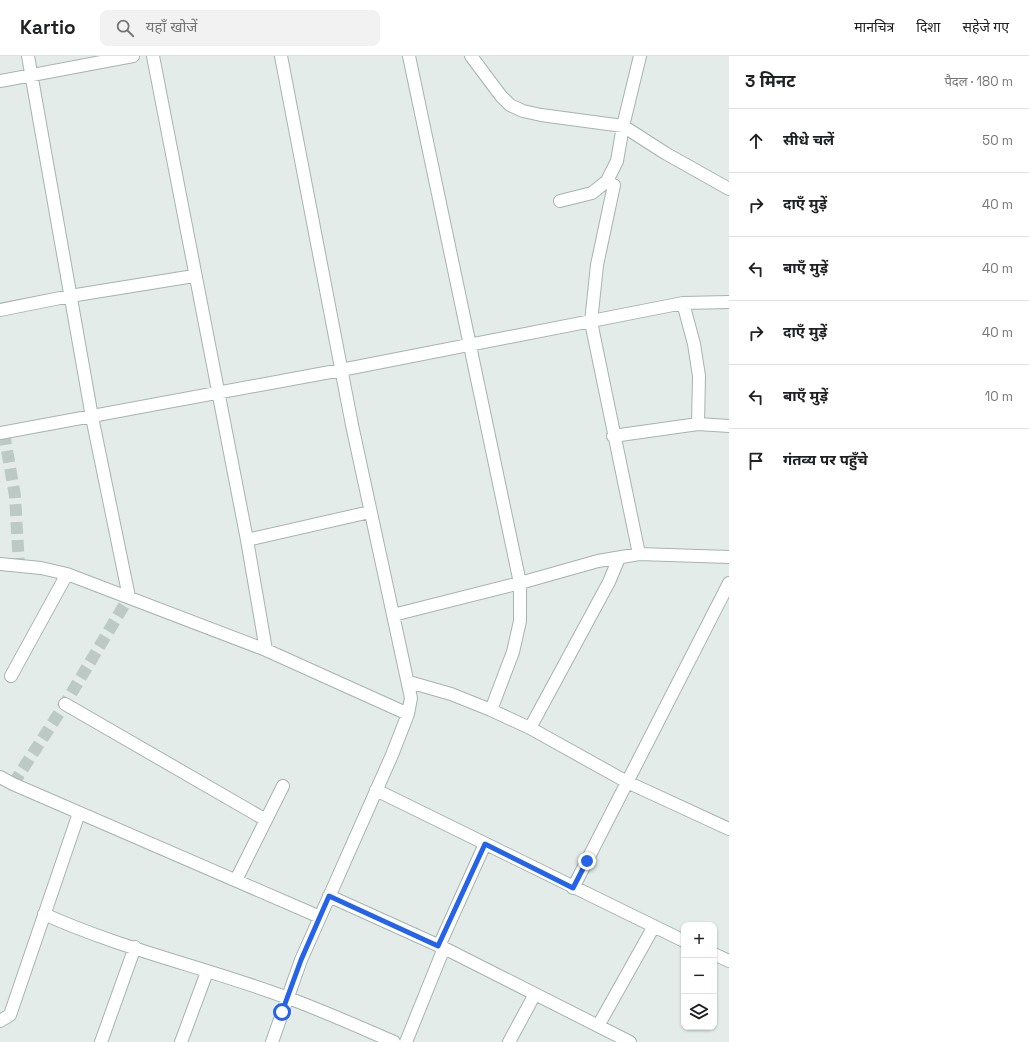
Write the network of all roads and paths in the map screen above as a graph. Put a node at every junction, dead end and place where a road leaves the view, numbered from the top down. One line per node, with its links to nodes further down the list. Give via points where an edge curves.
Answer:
1 (28, 56): 8 (street)
2 (133, 56): 8 (street)
3 (152, 56): 14 (street)
4 (281, 56): 21 (street)
5 (409, 56): 20 (street)
6 (471, 56): 10 (street, via 501,96 510,105 523,111)
7 (640, 56): 10 (street)
8 (32, 75): 9 (street); 15 (street)
9 (0, 81)
10 (623, 126): 12 (street); 13 (street, via 617,161 607,181 592,193)
11 (614, 185): 19 (street, via 597,266)
12 (729, 189)
13 (560, 201)
14 (194, 276): 15 (street); 22 (street)
15 (70, 296): 18 (street); 23 (street)
16 (729, 302): 17 (street)
17 (683, 303): 19 (street); 24 (street, via 700,376)
18 (0, 310)
19 (591, 322): 20 (street); 27 (street)
20 (470, 345): 21 (street); 35 (street)
21 (341, 370): 22 (street); 28 (street)
22 (217, 393): 23 (street); 29 (street)
23 (92, 417): 26 (street); 37 (street)
24 (698, 424): 25 (street); 27 (street)
25 (729, 426)
26 (0, 433)
27 (613, 436): 30 (street)
28 (370, 512): 29 (street); 38 (street)
29 (247, 540): 39 (street)
30 (638, 554): 31 (street); 32 (street)
31 (729, 557)
32 (619, 558): 35 (street, via 598,561); 45 (street, via 609,582)
33 (0, 564): 34 (street, via 41,568)
34 (67, 574): 37 (street); 40 (street)
35 (520, 583): 38 (street); 43 (street, via 520,621 513,652)
36 (729, 583): 47 (street)
37 (129, 597): 39 (street)
38 (393, 615): 41 (street)
39 (266, 650): 44 (street)
40 (11, 676)
41 (408, 682): 43 (street, via 451,694); 44 (street, via 411,698)
42 (65, 704): 51 (street)
43 (491, 710): 45 (street)
44 (408, 714): 49 (street)
45 (530, 728): 47 (street)
46 (0, 777): 50 (street)
47 (627, 782): 52 (street); 55 (street)
48 (283, 786): 51 (street)
49 (376, 790): 53 (street); 56 (street)
50 (79, 813): 54 (street); 57 (street)
51 (266, 820): 54 (street)
52 (729, 829)
53 (485, 844): 55 (street); 62 (street)
54 (236, 880): 58 (street)
55 (573, 888): 59 (street)
56 (329, 896): 58 (street); 62 (street)
57 (44, 914): 61 (street); 68 (street, via 10,1015)
58 (320, 917): 67 (street)
59 (653, 928): 60 (street); 69 (street)
60 (681, 940)
61 (135, 947): 65 (street); 70 (street)
62 (441, 947): 66 (street); 74 (street)
63 (717, 955): 64 (street)
64 (729, 961)
65 (207, 972): 67 (street); 71 (street)
66 (535, 994): 69 (street); 75 (street)
67 (288, 998): 72 (street); 73 (street)
68 (0, 1021)
69 (598, 1026): 76 (street)
70 (101, 1042)
71 (181, 1042)
72 (272, 1042)
73 (394, 1042)
74 (406, 1042)
75 (509, 1042)
76 (630, 1042)

